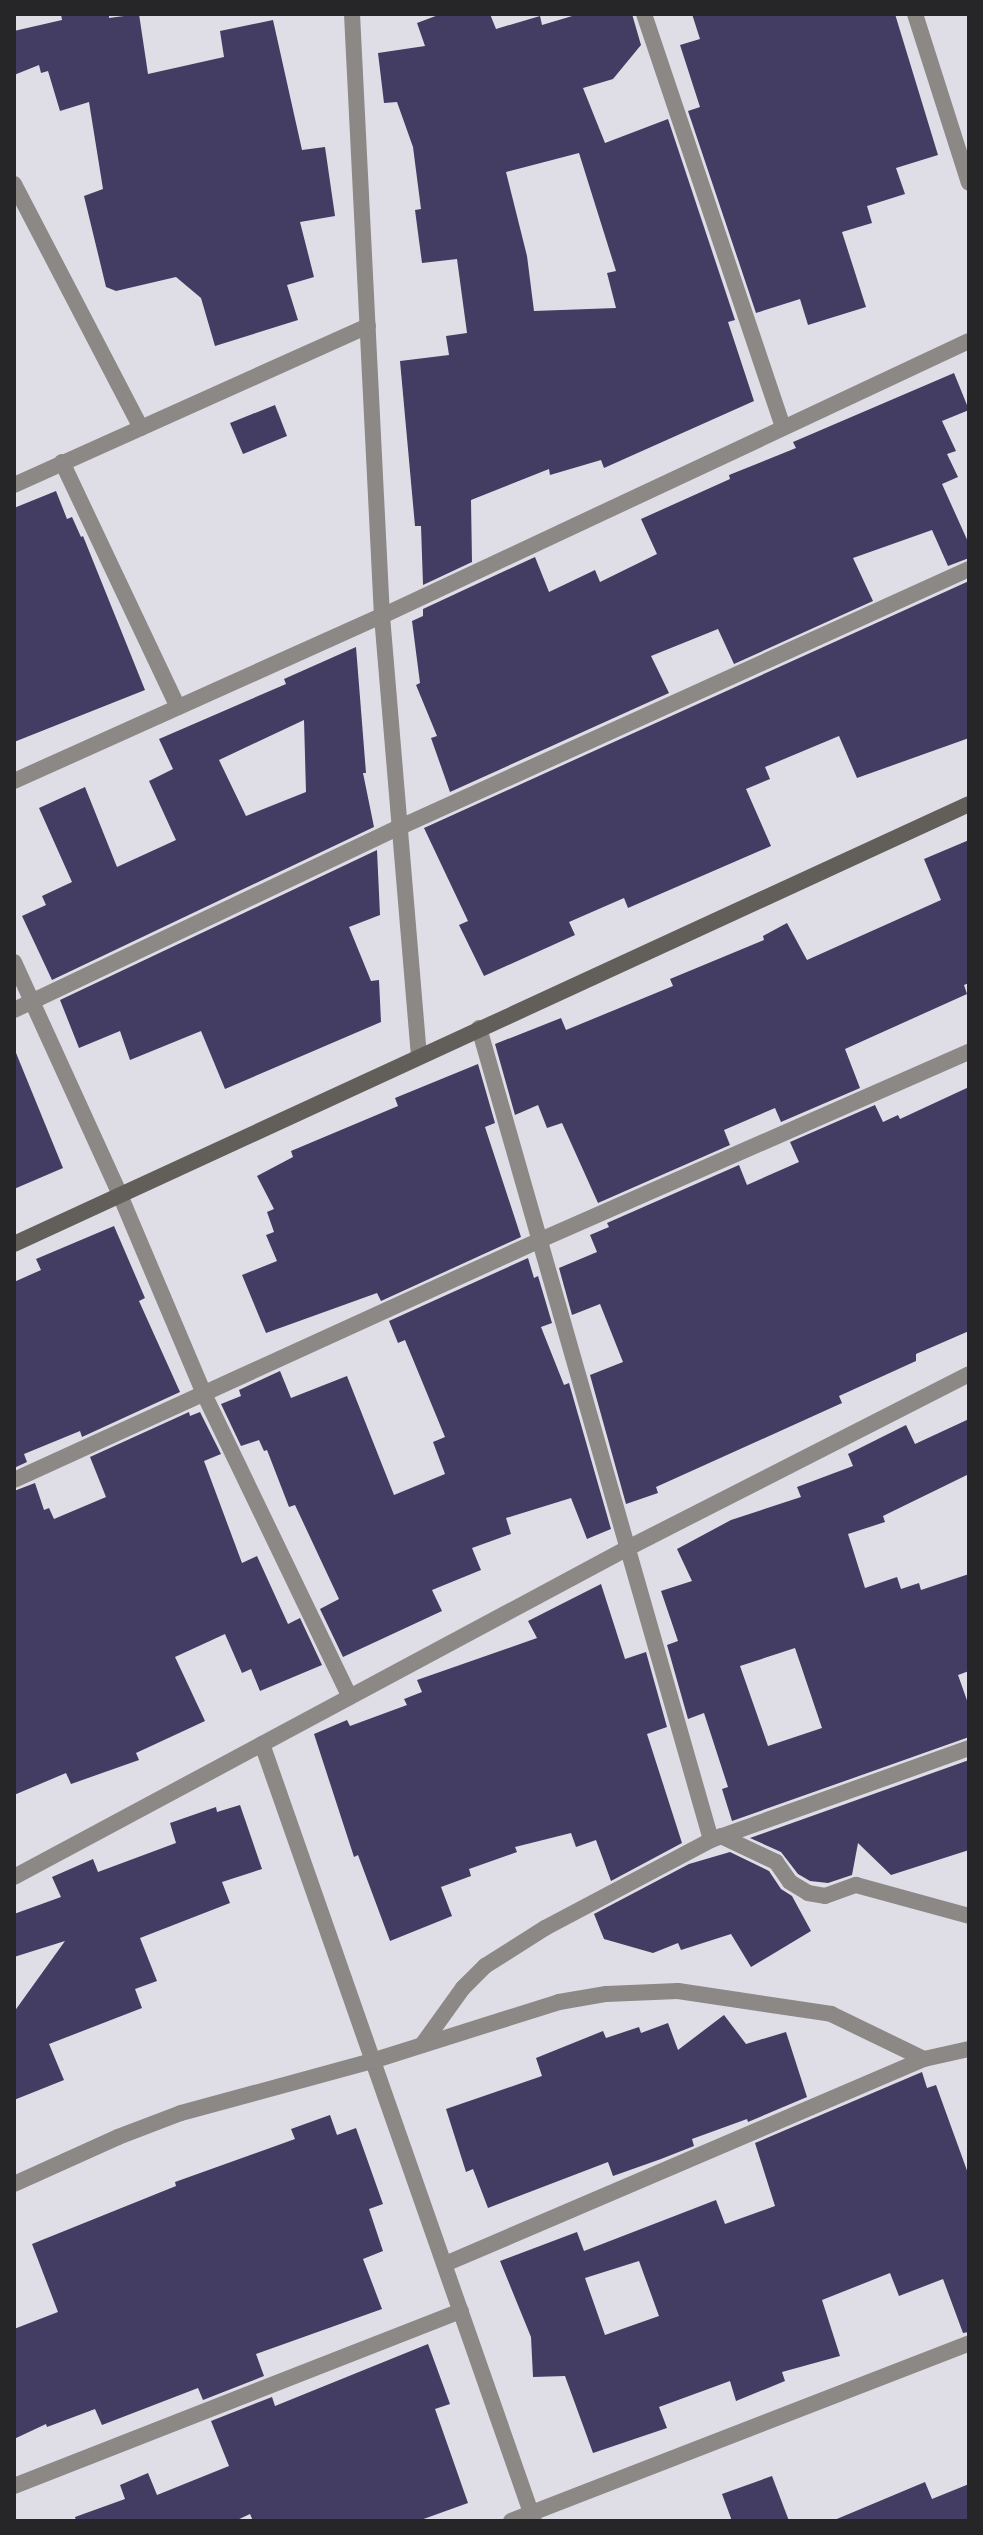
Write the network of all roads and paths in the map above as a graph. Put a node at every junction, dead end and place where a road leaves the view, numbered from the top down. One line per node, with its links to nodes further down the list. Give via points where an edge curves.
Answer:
1 (352, 14): 6 (street)
2 (644, 14): 8 (street)
3 (915, 14): 4 (street)
4 (969, 183)
5 (14, 184): 9 (street)
6 (368, 326): 9 (street); 13 (street)
7 (969, 341): 8 (street)
8 (783, 427): 13 (street)
9 (141, 428): 10 (street)
10 (62, 462): 11 (street); 14 (street)
11 (14, 485)
12 (969, 569): 17 (street)
13 (382, 616): 14 (street); 17 (street)
14 (178, 707): 15 (street)
15 (14, 781)
16 (969, 804): 21 (street)
17 (398, 828): 19 (street); 23 (street)
18 (14, 962): 19 (street)
19 (33, 1001): 20 (street); 24 (street)
20 (14, 1010)
21 (479, 1028): 23 (street); 25 (street)
22 (969, 1052): 25 (street)
23 (419, 1056): 24 (street)
24 (120, 1195): 26 (street); 28 (street)
25 (538, 1241): 28 (street); 30 (street)
26 (14, 1244)
27 (969, 1374): 30 (street)
28 (204, 1394): 29 (street); 31 (street)
29 (14, 1480)
30 (626, 1549): 31 (street); 34 (street)
31 (349, 1695): 32 (street)
32 (262, 1744): 35 (street); 40 (street)
33 (969, 1748): 34 (street)
34 (716, 1838): 36 (street, via 776,1862 790,1882 808,1893 825,1896 856,1885); 37 (street, via 510,1948 463,1988)
35 (14, 1877)
36 (969, 1916)
37 (422, 2045): 39 (street, via 571,2000 678,1991 831,2014); 40 (street)
38 (969, 2049): 39 (street)
39 (924, 2059): 42 (street)
40 (372, 2061): 41 (street, via 181,2113); 42 (street)
41 (14, 2184)
42 (445, 2264): 43 (street)
43 (461, 2311): 45 (street); 46 (street)
44 (969, 2343): 46 (street)
45 (14, 2486)
46 (533, 2517): 47 (street)
47 (511, 2521)

